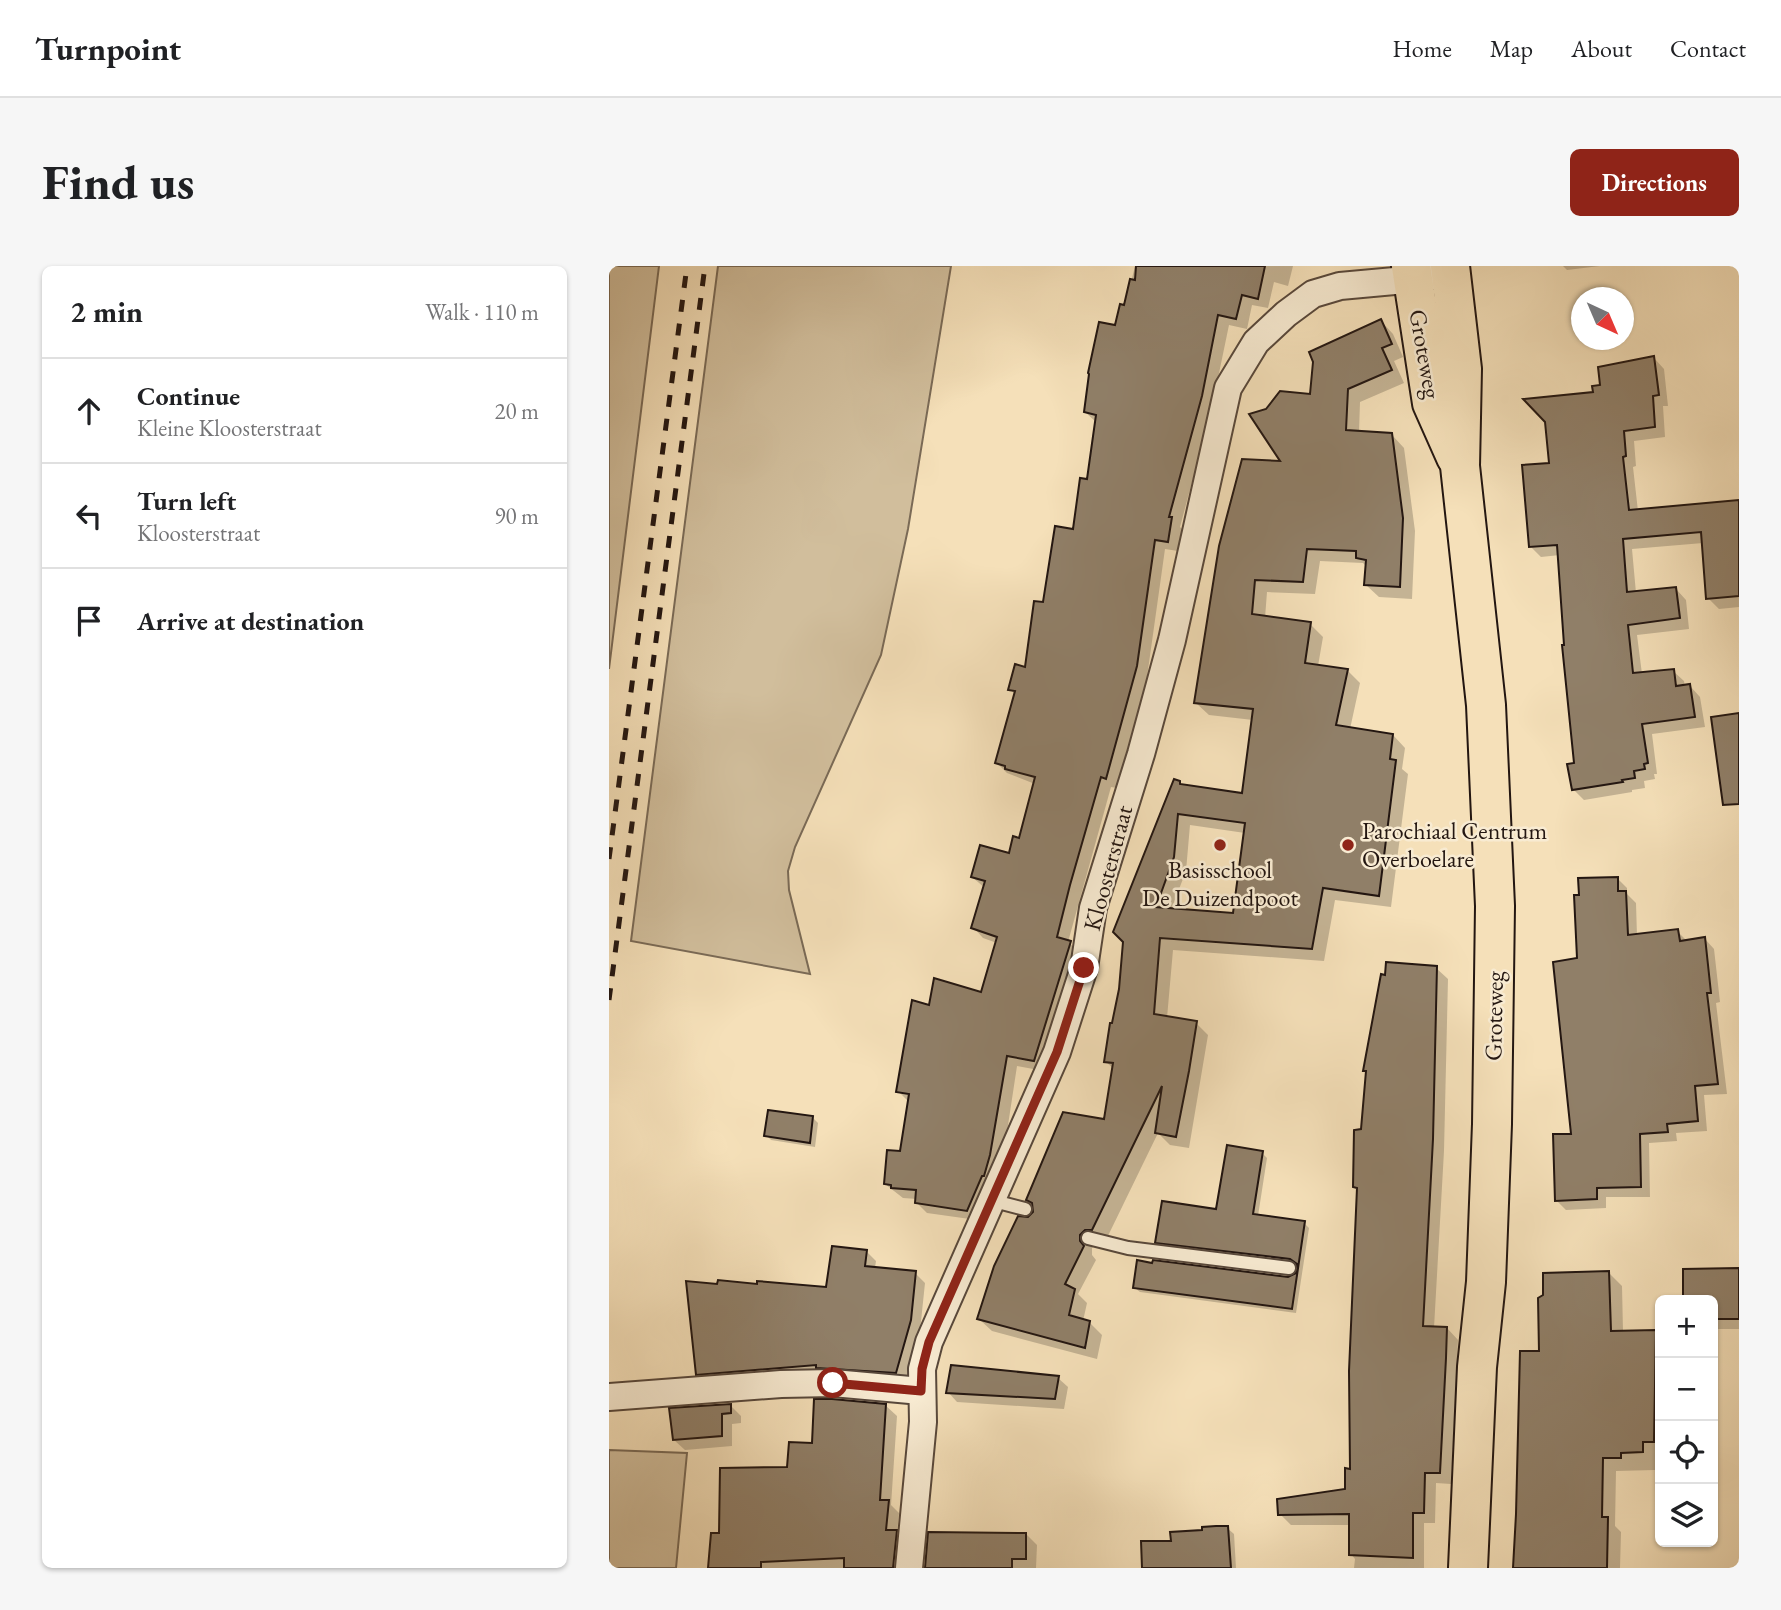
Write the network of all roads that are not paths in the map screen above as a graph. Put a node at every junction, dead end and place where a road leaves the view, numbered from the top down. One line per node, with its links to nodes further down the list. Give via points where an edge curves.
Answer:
1 (1450, 271): 2 (street, Groteweg); 4 (main road, Groteweg, via 1462,369)
2 (1412, 273): 3 (street, Kloosterstraat); 4 (main road, Groteweg, via 1432,403)
3 (1343, 276): 5 (street, Kloosterstraat, via 1286,314 1256,342 1228,388 1171,640 1093,908 1084,968 1057,1052)
4 (1460, 466): 12 (main road, Groteweg, via 1486,705 1495,906 1491,1163)
5 (991, 1200): 6 (lane); 9 (street, Kloosterstraat, via 929,1342)
6 (1025, 1209)
7 (1088, 1238): 8 (lane, via 1128,1248)
8 (1289, 1268)
9 (921, 1391): 10 (street, via 833,1383 781,1384); 11 (street, Kloosterstraat)
10 (609, 1397)
11 (909, 1568)
12 (1468, 1568)

